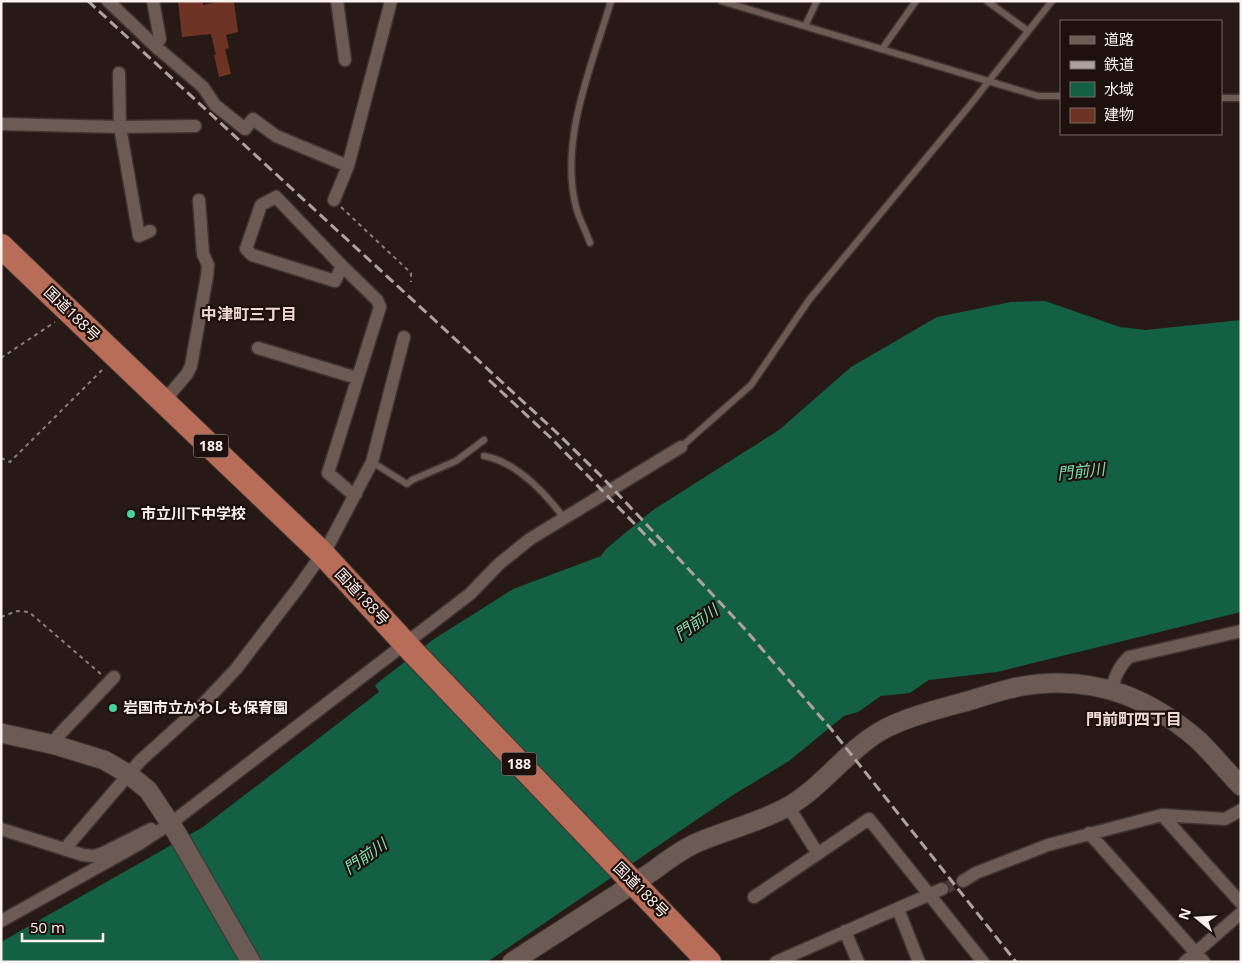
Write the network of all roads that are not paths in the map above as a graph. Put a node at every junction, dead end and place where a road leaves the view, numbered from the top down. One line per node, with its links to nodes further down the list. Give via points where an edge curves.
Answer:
1 (108, 1): 13 (street)
2 (153, 1): 13 (street, via 160,39)
3 (338, 1): 15 (street)
4 (391, 1): 24 (street)
5 (611, 1): 28 (lane, via 572,139 571,178 576,208)
6 (721, 1): 11 (lane)
7 (817, 1): 11 (lane)
8 (916, 1): 14 (lane)
9 (988, 1): 12 (lane)
10 (1052, 1): 12 (lane)
11 (805, 26): 14 (lane)
12 (1028, 31): 17 (lane)
13 (155, 46): 24 (street, via 203,87 215,105 245,129 253,119 276,136)
14 (882, 49): 17 (lane)
15 (345, 60)
16 (119, 74): 23 (street)
17 (988, 81): 18 (lane, via 1038,96); 36 (lane, via 809,300 751,385)
18 (1060, 96)
19 (1222, 98): 20 (lane)
20 (1241, 98)
21 (1, 124): 23 (street)
22 (195, 126): 23 (street)
23 (120, 127): 27 (street, via 140,236)
24 (348, 166): 26 (street)
25 (199, 200): 34 (street, via 207,276 191,366)
26 (334, 200)
27 (150, 231)
28 (590, 243)
29 (1, 246): 34 (highway, 国道188号 / 188)
30 (342, 266): 30 (street, via 276,197 261,205 246,249 252,255 334,281); 33 (street, via 377,300 380,307)
31 (404, 337): 38 (street)
32 (258, 348): 33 (street)
33 (357, 378): 39 (street, via 328,473)
34 (164, 401): 41 (highway, 国道188号 / 188)
35 (484, 440): 38 (lane, via 456,461 407,484)
36 (681, 447): 40 (street)
37 (484, 456): 40 (lane, via 495,458 514,469 541,490)
38 (372, 462): 39 (street)
39 (356, 494): 41 (street)
40 (564, 518): 43 (street, via 499,564)
41 (322, 554): 43 (highway, 国道188号 / 188); 48 (street, via 236,669)
42 (1241, 631): 45 (street, via 1129,657 1122,663)
43 (409, 648): 53 (street); 58 (highway, 国道188号 / 188)
44 (112, 679): 47 (street, via 58,736)
45 (1111, 690): 49 (street, via 1153,707 1176,723); 50 (street, via 1064,683 1037,684 906,720 866,740 810,791)
46 (1, 733): 47 (street)
47 (55, 745): 48 (street, via 104,760)
48 (128, 774): 53 (street, via 148,790); 56 (street)
49 (1241, 786)
50 (788, 806): 57 (street); 58 (street, via 694,844)
51 (1241, 810): 52 (street, via 1225,819)
52 (1162, 815): 55 (street); 63 (street)
53 (170, 828): 56 (street, via 147,830 94,856); 66 (street); 69 (street)
54 (1, 829): 56 (street)
55 (1089, 833): 59 (street, via 1048,845); 68 (street)
56 (66, 850)
57 (818, 854): 61 (street, via 869,819); 62 (street)
58 (630, 879): 70 (street); 71 (highway, 国道188号 / 188)
59 (963, 881)
60 (942, 889): 61 (street)
61 (929, 895): 64 (street); 75 (street)
62 (754, 897)
63 (1241, 903)
64 (898, 909): 67 (street); 74 (street)
65 (1241, 913): 68 (street)
66 (1, 921)
67 (845, 931): 72 (street); 73 (street)
68 (1200, 957): 76 (street)
69 (251, 962)
70 (512, 962)
71 (709, 962)
72 (776, 962)
73 (858, 962)
74 (919, 962)
75 (984, 962)
76 (1185, 962)

